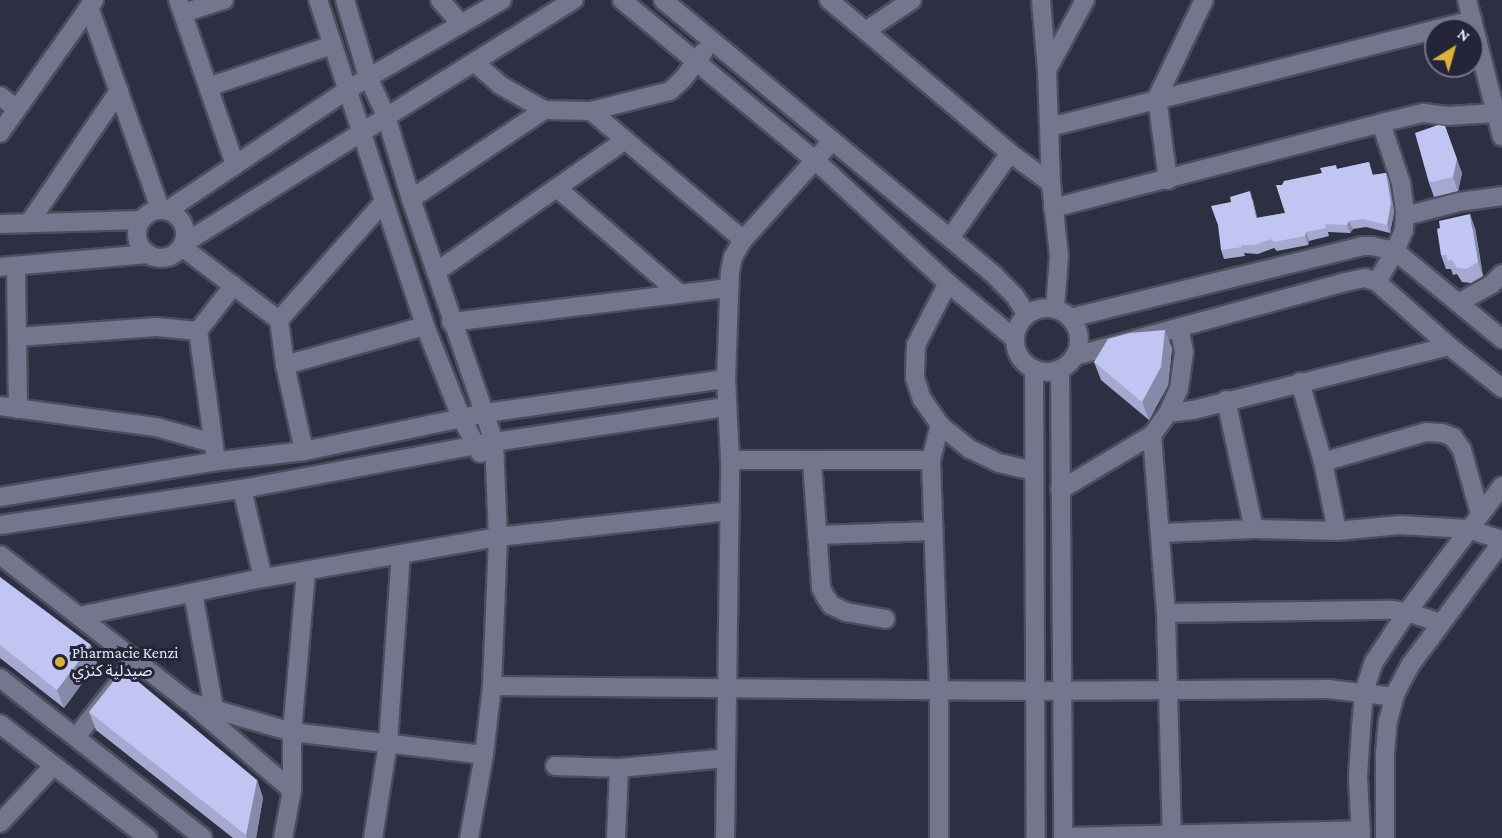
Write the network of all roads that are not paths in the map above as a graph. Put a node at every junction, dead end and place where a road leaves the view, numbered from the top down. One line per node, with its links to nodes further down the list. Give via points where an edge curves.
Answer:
1 (224, 0): 16 (street)
2 (318, 0): 22 (street)
3 (345, 0): 27 (street)
4 (440, 0): 18 (street)
5 (502, 0): 18 (street)
6 (573, 0): 23 (street)
7 (622, 0): 24 (street)
8 (663, 0): 21 (street)
9 (829, 0): 19 (street)
10 (912, 0): 19 (street)
11 (1041, 0): 26 (street)
12 (1085, 0): 26 (street)
13 (1467, 0): 17 (street)
14 (1207, 1): 32 (street)
15 (92, 4): 30 (street); 33 (street)
16 (180, 6): 28 (street)
17 (1472, 18)
18 (461, 24): 27 (street)
19 (867, 30): 45 (street)
20 (1424, 32): 32 (street)
21 (712, 41): 24 (street); 44 (street)
22 (333, 45): 28 (street); 29 (street)
23 (474, 62): 34 (street, via 500,85); 37 (street)
24 (696, 62): 35 (street, via 670,91); 46 (street)
25 (1484, 66): 36 (street)
26 (1047, 70): 39 (street)
27 (368, 78): 29 (street); 37 (street)
28 (208, 87): 47 (street)
29 (347, 90): 41 (street); 47 (street)
30 (119, 91): 55 (street); 58 (street)
31 (0, 96): 33 (street)
32 (1157, 98): 39 (street); 48 (street)
33 (16, 108): 40 (street)
34 (544, 110): 35 (street); 52 (street)
35 (591, 111): 43 (street)
36 (1495, 113): 38 (street, via 1423,113); 42 (street)
37 (386, 116): 41 (street); 52 (street)
38 (1381, 123): 48 (street); 56 (street, via 1401,183)
39 (1050, 126): 49 (street)
40 (0, 133)
41 (360, 133): 53 (street); 62 (street)
42 (1502, 137)
43 (625, 140): 50 (street); 61 (street)
44 (832, 141): 46 (street); 60 (street)
45 (1010, 153): 49 (street); 60 (street)
46 (815, 160): 61 (street); 69 (street)
47 (235, 165): 55 (street)
48 (1168, 180): 54 (street)
49 (1051, 183): 54 (street)
50 (557, 188): 66 (street); 72 (street)
51 (1502, 196): 56 (street)
52 (411, 199): 66 (street)
53 (383, 203): 76 (street); 78 (street)
54 (1053, 208): 74 (street)
55 (164, 210): 57 (street, via 146,214); 62 (street, via 175,213 184,225)
56 (1405, 216): 63 (street)
57 (141, 220): 58 (street); 64 (street, via 137,235)
58 (29, 223): 59 (street)
59 (0, 224)
60 (950, 238): 75 (street, via 1015,296)
61 (743, 240): 71 (street, via 733,257)
62 (182, 245): 64 (street, via 170,256); 70 (street)
63 (1395, 251): 68 (street); 73 (street); 74 (street, via 1363,246)
64 (148, 254): 65 (street)
65 (8, 267): 81 (street)
66 (436, 272): 77 (street)
67 (1502, 274): 73 (street)
68 (1377, 282): 79 (street, via 1356,279); 84 (street)
69 (948, 283): 82 (street); 99 (street, via 916,345 915,378 922,399)
70 (234, 285): 76 (street); 80 (street)
71 (728, 288): 72 (street); 89 (street)
72 (679, 293): 77 (street)
73 (1458, 303): 83 (street)
74 (1062, 313): 75 (street, via 1039,309); 85 (street, via 1078,336)
75 (1027, 315): 82 (street, via 1018,325)
76 (279, 320): 86 (street)
77 (452, 322): 96 (street)
78 (425, 326): 86 (street); 98 (street)
79 (1179, 327): 85 (street); 97 (street, via 1184,352 1179,388)
80 (198, 331): 81 (street, via 157,327); 104 (street)
81 (17, 337): 95 (street)
82 (1015, 339): 87 (street, via 1021,358)
83 (1502, 339)
84 (1449, 346): 90 (street); 91 (street)
85 (1075, 356): 88 (street)
86 (285, 365): 103 (street)
87 (1034, 369): 88 (street); 110 (street)
88 (1060, 369): 113 (street)
89 (726, 379): 94 (street); 96 (street)
90 (1300, 382): 92 (street); 108 (street)
91 (1502, 388)
92 (1226, 400): 97 (street); 118 (street)
93 (0, 406): 95 (street)
94 (726, 407): 101 (street); 105 (street)
95 (18, 409): 104 (street, via 156,427)
96 (486, 413): 98 (street); 101 (street)
97 (1168, 413): 100 (street)
98 (460, 417): 102 (street); 103 (street)
99 (940, 425): 106 (street); 110 (street, via 970,449 999,464)
100 (1152, 435): 113 (street); 122 (street)
101 (494, 442): 102 (street); 109 (street)
102 (474, 446): 109 (street); 112 (street)
103 (304, 451): 104 (street)
104 (215, 452): 114 (street)
105 (730, 460): 107 (street); 115 (street)
106 (931, 460): 107 (street); 120 (street)
107 (812, 461): 123 (street)
108 (1323, 462): 116 (street, via 1426,432 1442,432 1453,437 1462,450); 121 (street)
109 (493, 468): 124 (street)
110 (1034, 471): 143 (street)
111 (1502, 486): 116 (street)
112 (242, 489): 117 (street); 129 (street)
113 (1060, 490): 142 (street)
114 (0, 497)
115 (728, 511): 124 (street); 139 (street)
116 (1480, 514): 119 (street)
117 (0, 525)
118 (1254, 529): 121 (street); 122 (street)
119 (1468, 529): 121 (street, via 1400,525); 125 (street); 131 (street)
120 (934, 531): 123 (street); 141 (street)
121 (1337, 531)
122 (1161, 533): 132 (street)
123 (817, 535): 134 (street, via 821,588 831,605 846,612)
124 (498, 537): 126 (street); 138 (street)
125 (1502, 541): 135 (street)
126 (401, 554): 128 (street); 151 (street)
127 (0, 555): 133 (street)
128 (306, 572): 129 (street); 149 (street)
129 (263, 578): 130 (street)
130 (193, 593): 133 (street); 147 (street)
131 (1407, 612): 132 (street); 135 (street); 144 (street, via 1374,662)
132 (1166, 613): 140 (street)
133 (79, 616): 136 (street)
134 (885, 619)
135 (1440, 624): 145 (street, via 1411,664)
136 (136, 661): 146 (street); 150 (street)
137 (0, 678): 150 (street)
138 (492, 686): 139 (street); 152 (street)
139 (728, 687): 141 (street); 153 (street)
140 (1167, 689): 142 (street); 144 (street); 160 (street)
141 (939, 690): 143 (street); 169 (street)
142 (1061, 690): 143 (street); 161 (street)
143 (1035, 691): 170 (street)
144 (1364, 692): 145 (street); 159 (street, via 1358,777)
145 (1395, 697): 171 (street, via 1385,753)
146 (189, 702): 147 (street); 157 (street)
147 (214, 710): 149 (street)
148 (0, 724): 154 (street)
149 (292, 732): 151 (street); 157 (street)
150 (76, 737): 163 (street)
151 (388, 743): 152 (street); 165 (street)
152 (484, 754): 166 (street)
153 (726, 758): 156 (street); 168 (street)
154 (54, 765): 158 (street); 162 (street)
155 (555, 766): 156 (street)
156 (619, 768): 167 (street)
157 (292, 790): 164 (street)
158 (0, 824)
159 (1361, 834): 160 (street)
160 (1172, 836): 161 (street)
161 (1063, 837)
162 (148, 838)
163 (203, 838)
164 (283, 838)
165 (373, 838)
166 (469, 838)
167 (616, 838)
168 (725, 838)
169 (939, 838)
170 (1036, 838)
171 (1385, 838)

